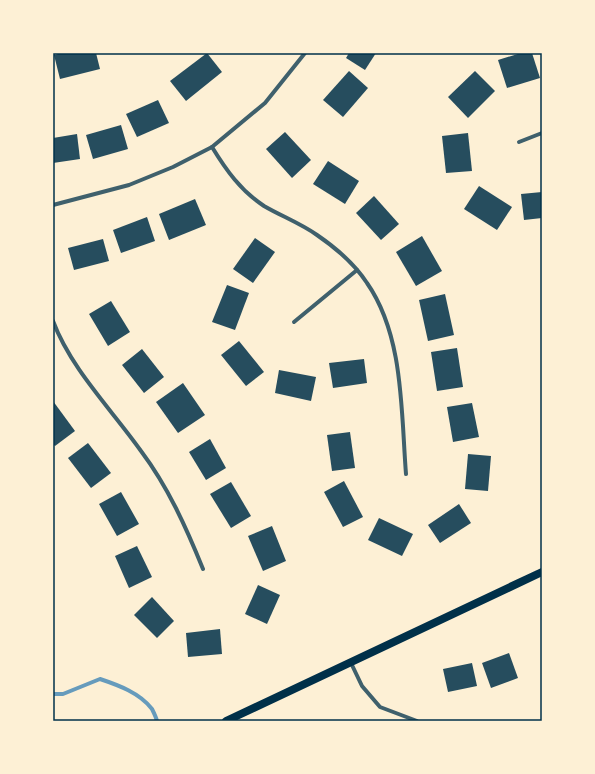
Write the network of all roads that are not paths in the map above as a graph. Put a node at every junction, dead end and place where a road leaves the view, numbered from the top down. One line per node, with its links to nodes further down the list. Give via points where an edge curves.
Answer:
1 (305, 53): 4 (street, via 265,103)
2 (542, 133): 3 (street)
3 (520, 142)
4 (212, 147): 5 (street, via 129,185); 6 (street, via 227,171 253,199 317,234 347,258)
5 (53, 205)
6 (357, 270): 8 (street); 9 (street, via 377,300 392,343 398,373)
7 (53, 321): 10 (street, via 67,351 159,477 186,526)
8 (294, 322)
9 (406, 474)
10 (203, 569)
11 (542, 572): 12 (main road)
12 (350, 662): 13 (main road); 14 (street, via 362,686 380,707)
13 (226, 721)
14 (417, 721)

